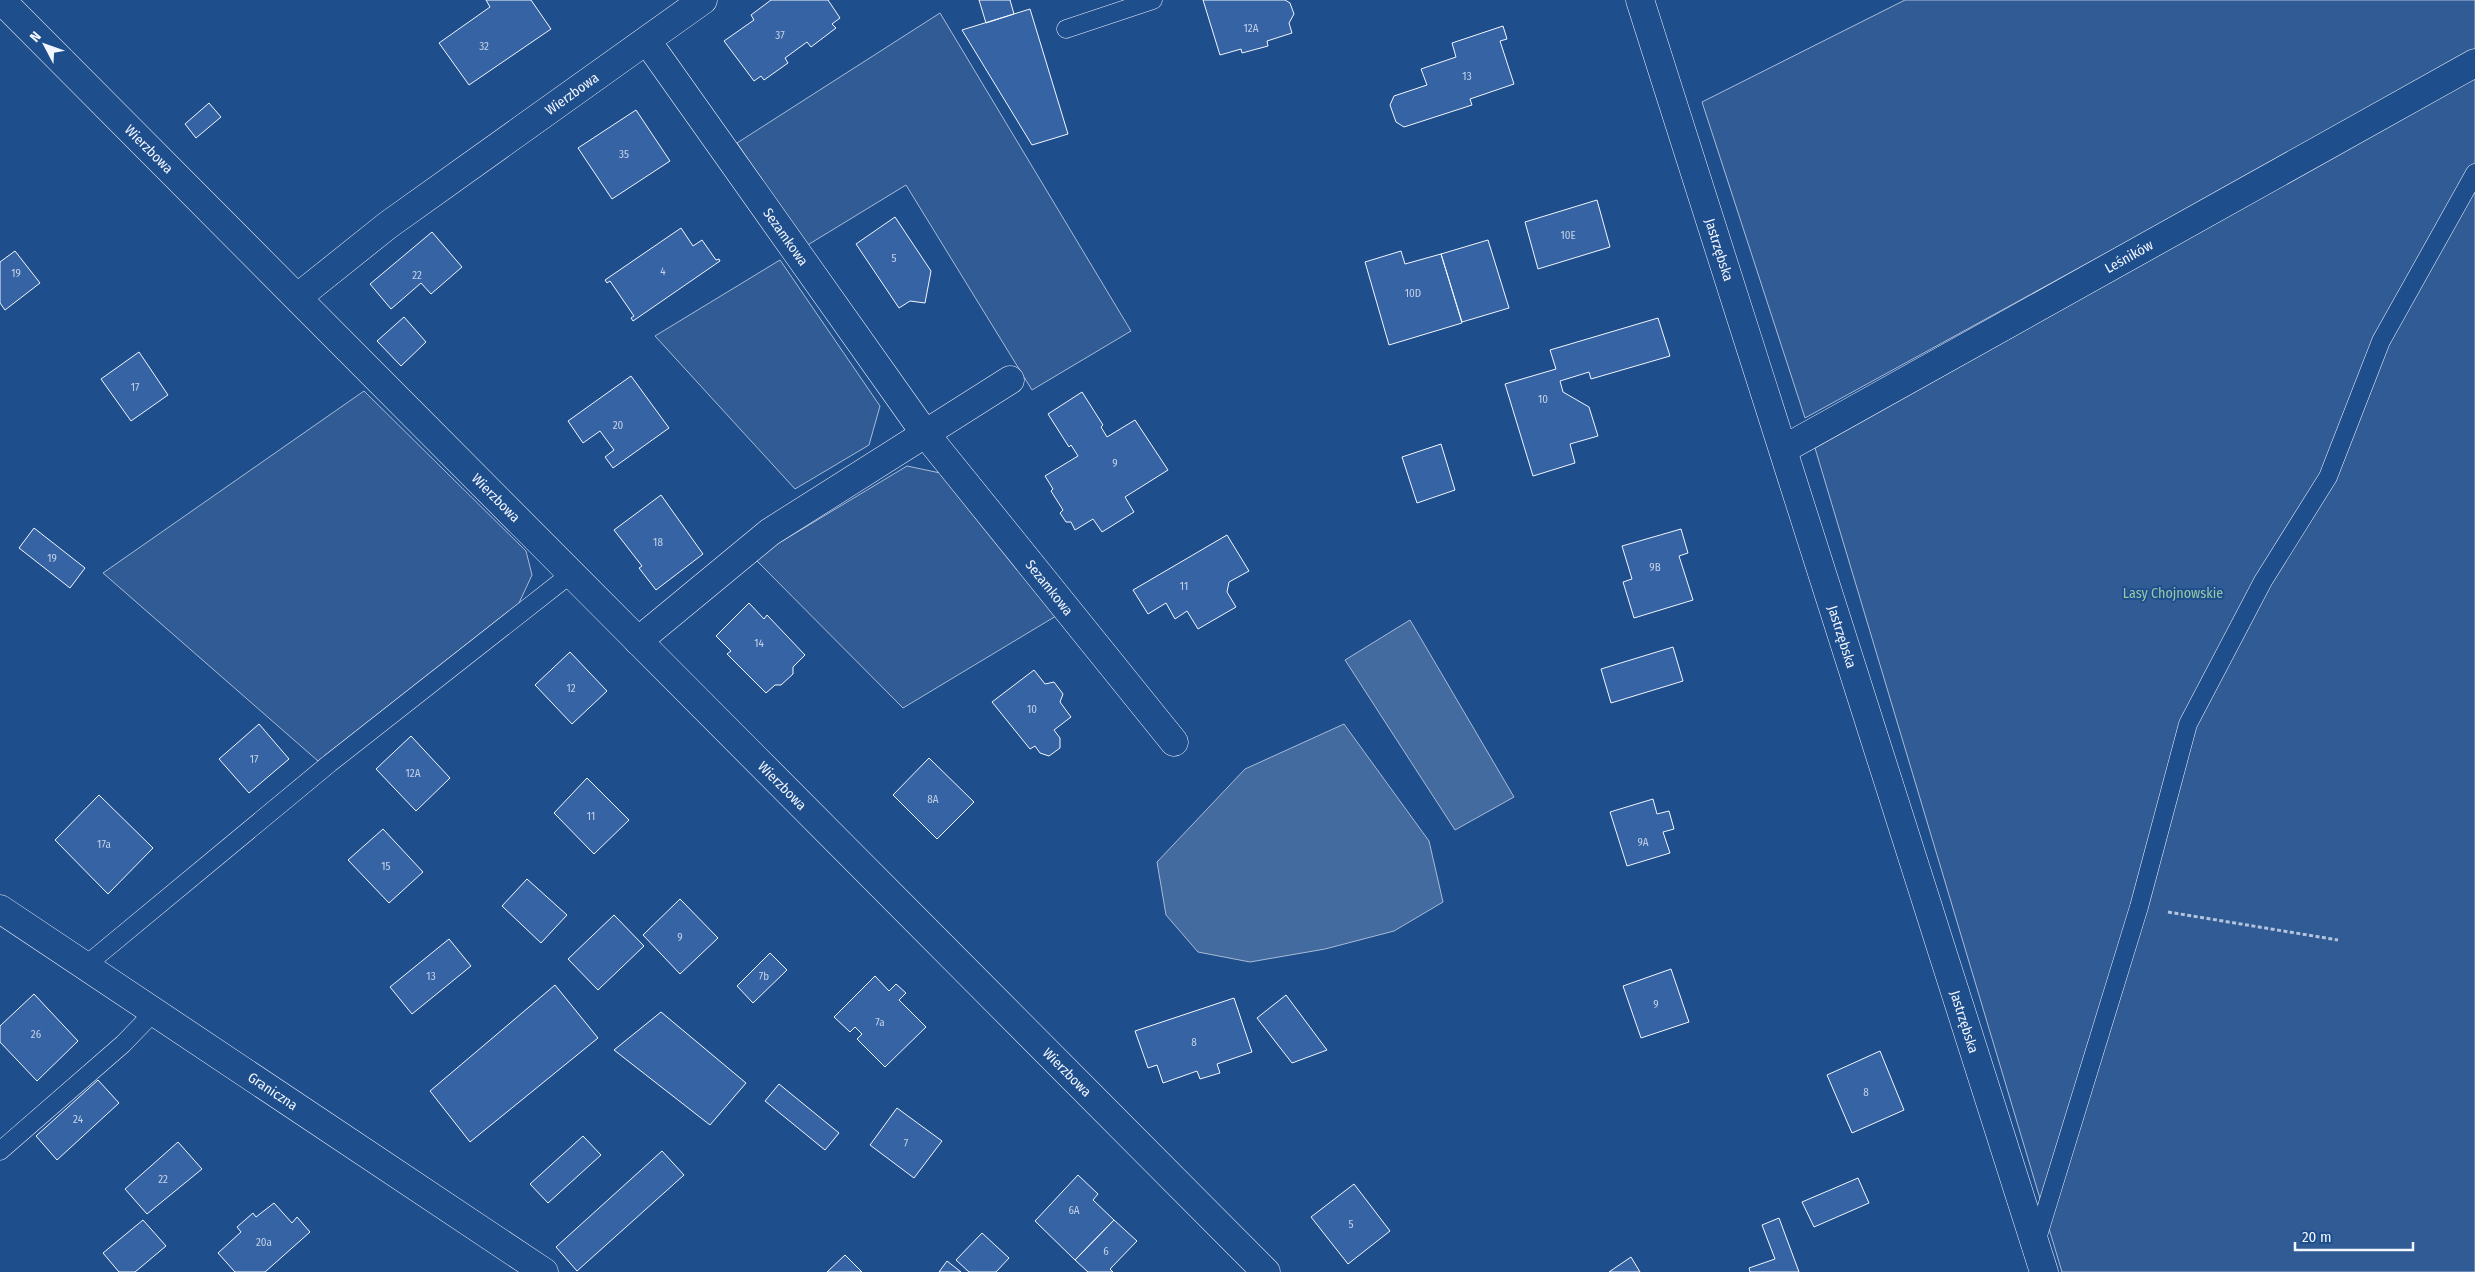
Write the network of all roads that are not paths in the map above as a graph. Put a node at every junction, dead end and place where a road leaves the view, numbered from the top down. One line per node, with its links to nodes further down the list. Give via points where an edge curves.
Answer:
1 (1, 0): 9 (street, Wierzbowa)
2 (703, 0): 6 (street, Wierzbowa)
3 (1153, 0): 5 (lane)
4 (1640, 0): 12 (street, Jastrzębska)
5 (1066, 29)
6 (647, 41): 9 (street, Wierzbowa, via 388,225); 11 (street, Sezamkowa)
7 (2475, 63): 12 (street, Leśników)
8 (2475, 173): 20 (lane, via 2381,341 2328,477 2263,581 2188,724 2140,907)
9 (298, 297): 13 (street, Wierzbowa)
10 (1010, 380): 11 (street)
11 (924, 432): 14 (street, via 770,532); 15 (street, Sezamkowa)
12 (1784, 450): 20 (street, Jastrzębska)
13 (572, 573): 14 (street, Wierzbowa); 17 (lane, via 330,763)
14 (638, 641): 22 (street, Wierzbowa)
15 (1174, 742)
16 (0, 909): 17 (street, Graniczna)
17 (85, 966): 18 (street, Graniczna)
18 (154, 1012): 19 (lane, via 123,1044); 21 (street, Graniczna)
19 (0, 1151)
20 (2036, 1242): 23 (street, Jastrzębska)
21 (544, 1272)
22 (1266, 1272)
23 (2044, 1272)

